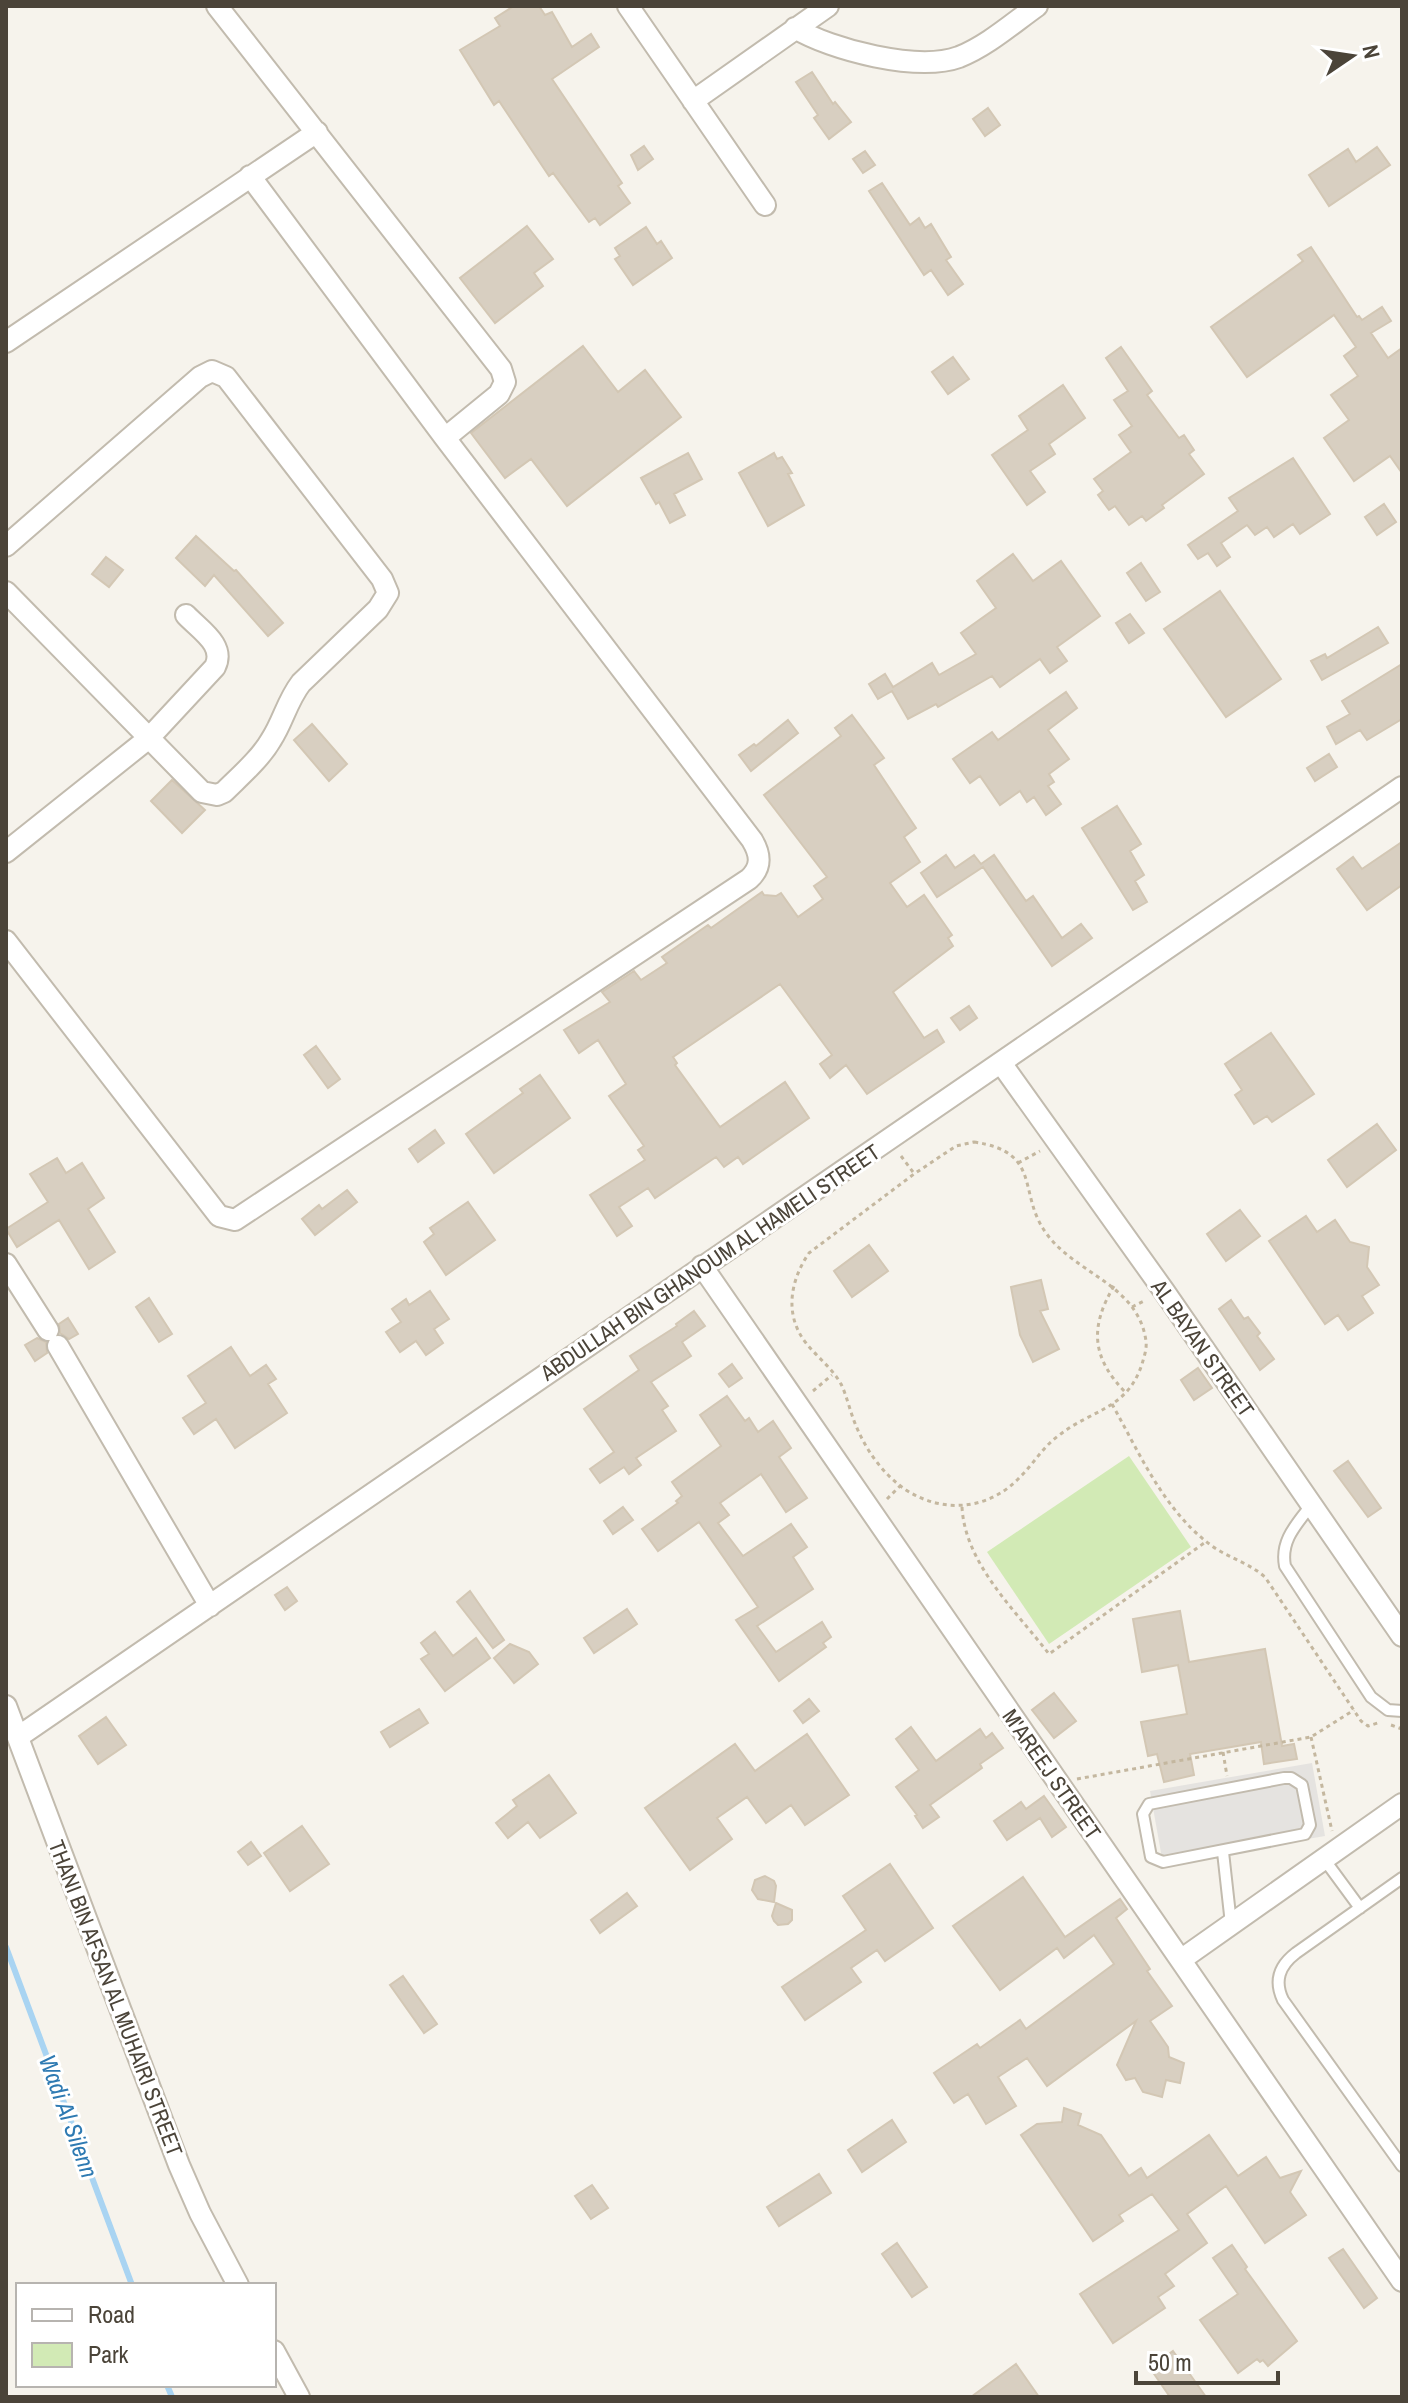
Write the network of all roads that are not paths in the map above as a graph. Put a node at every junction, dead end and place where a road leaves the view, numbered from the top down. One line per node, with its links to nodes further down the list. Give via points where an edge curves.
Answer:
1 (217, 6): 7 (street)
2 (628, 6): 6 (street)
3 (828, 6): 5 (street)
4 (1037, 6): 5 (street, via 969,53 940,62 849,51)
5 (795, 28): 6 (street)
6 (693, 101): 9 (street)
7 (317, 132): 8 (street); 11 (street, via 504,375 499,394)
8 (250, 176): 10 (street); 11 (street)
9 (765, 205)
10 (6, 342)
11 (445, 438): 18 (street, via 752,840 760,855 755,873 235,1220 219,1216)
12 (6, 546): 15 (street, via 212,371 226,377 386,585 385,600 301,683 271,740 224,792 202,792)
13 (6, 592): 15 (street)
14 (186, 615): 15 (street, via 215,645 219,659)
15 (149, 738): 17 (street)
16 (1402, 787): 19 (street, ABDULLAH BIN GHANOUM AL HAMELI STREET)
17 (6, 852)
18 (6, 941)
19 (1001, 1063): 21 (street, ABDULLAH BIN GHANOUM AL HAMELI STREET); 22 (street, AL BAYAN STREET)
20 (6, 1264): 23 (street)
21 (702, 1266): 23 (street, ABDULLAH BIN GHANOUM AL HAMELI STREET); 34 (street, M'AREEJ STREET)
22 (1312, 1504): 24 (street, AL BAYAN STREET); 26 (lane, via 1284,1546 1289,1575 1371,1697 1388,1710)
23 (210, 1606): 27 (street, ABDULLAH BIN GHANOUM AL HAMELI STREET)
24 (1402, 1636)
25 (6, 1706): 27 (street, THANI BIN AFSAN AL MUHAIRI STREET)
26 (1402, 1711)
27 (18, 1737): 37 (street, THANI BIN AFSAN AL MUHAIRI STREET, via 179,2165)
28 (1402, 1804): 30 (street)
29 (1223, 1852): 29 (lane, via 1154,1860 1143,1814 1146,1806 1298,1780 1310,1825 1305,1834); 33 (lane)
30 (1330, 1855): 32 (lane); 33 (street)
31 (1402, 1878): 32 (lane)
32 (1360, 1908): 35 (lane, via 1287,1960 1279,1990)
33 (1231, 1924): 34 (street)
34 (1182, 1959): 36 (street, M'AREEJ STREET)
35 (1402, 2166)
36 (1401, 2278)
37 (237, 2283)
38 (276, 2355): 39 (street)
39 (299, 2397)

